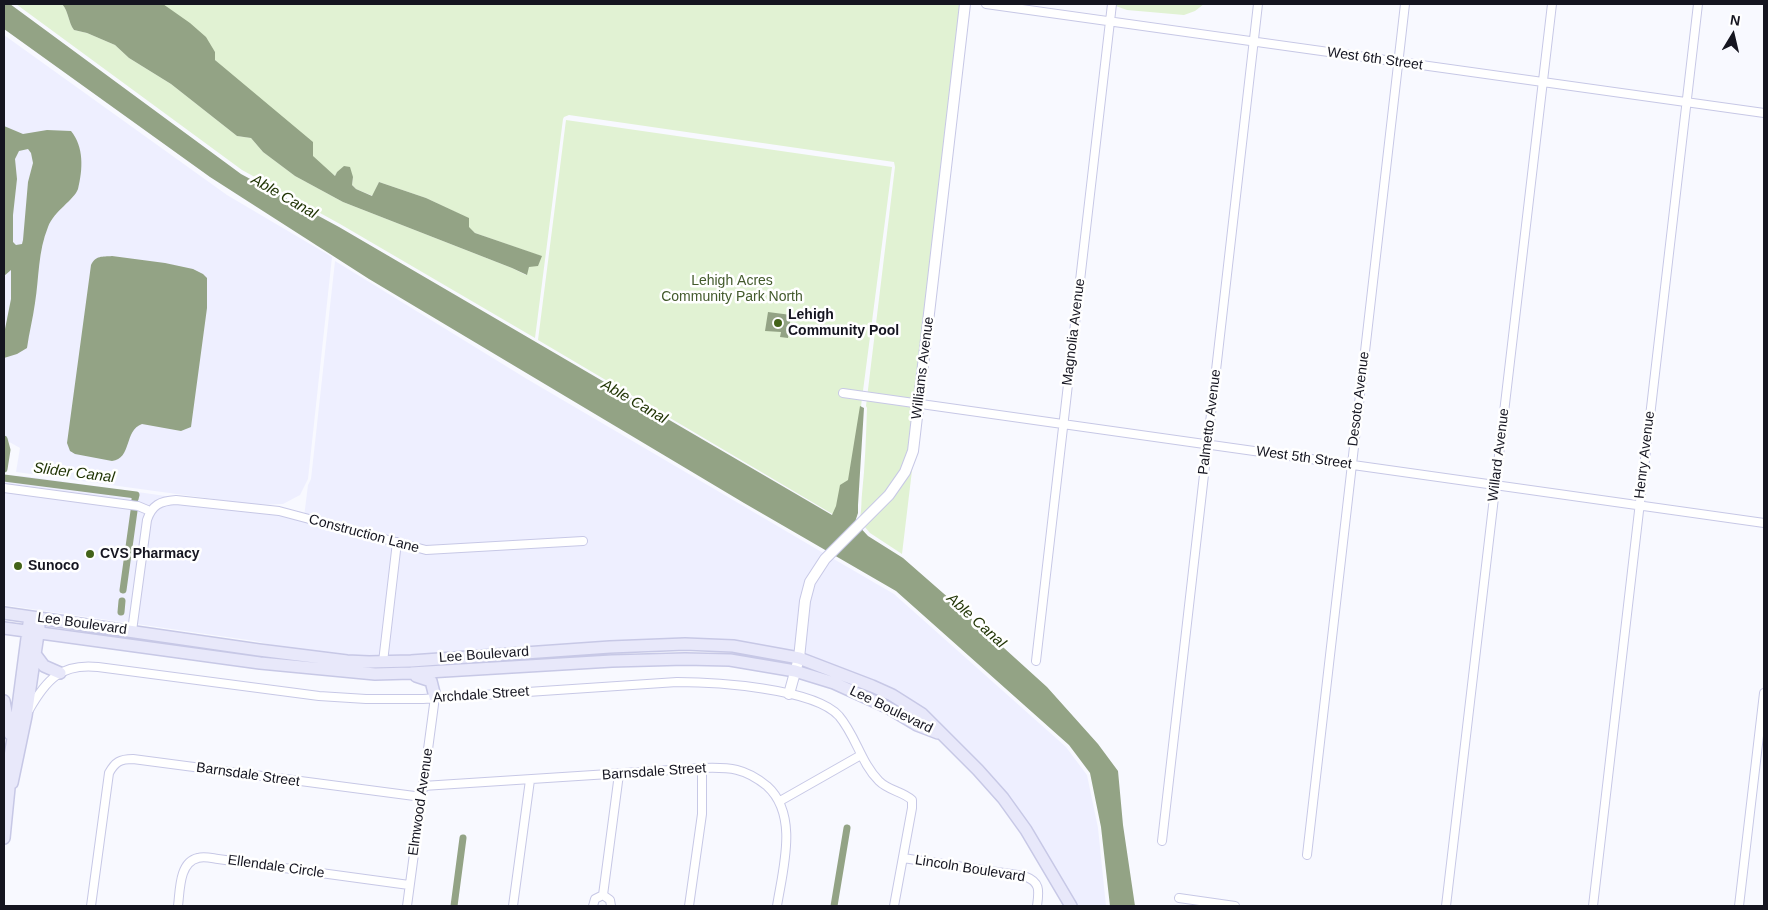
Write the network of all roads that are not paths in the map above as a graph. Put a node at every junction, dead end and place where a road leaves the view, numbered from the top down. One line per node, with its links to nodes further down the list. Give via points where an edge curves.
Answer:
1 (965, 4): 15 (street, Williams Avenue)
2 (986, 4): 8 (street, West 6th Street)
3 (1112, 4): 8 (street, Magnolia Avenue)
4 (1258, 4): 9 (street, Palmetto Avenue)
5 (1405, 4): 10 (street, Desoto Avenue)
6 (1552, 4): 11 (street, Willard Avenue)
7 (1698, 4): 12 (street, Henry Avenue)
8 (1110, 21): 9 (street, West 6th Street); 16 (street, Magnolia Avenue)
9 (1254, 41): 10 (street, West 6th Street); 17 (street, Palmetto Avenue)
10 (1398, 62): 11 (street, West 6th Street); 18 (street, Desoto Avenue)
11 (1542, 82): 12 (street, West 6th Street); 19 (street, Willard Avenue)
12 (1686, 102): 13 (street, West 6th Street); 21 (street, Henry Avenue)
13 (1764, 113)
14 (844, 393): 15 (street, West 5th Street)
15 (919, 404): 16 (street, West 5th Street); 35 (street, Williams Avenue, via 913,451 905,472 889,496 825,559 810,582)
16 (1063, 424): 17 (street, West 5th Street); 36 (street, Magnolia Avenue)
17 (1207, 445): 18 (street, West 5th Street); 60 (street, Palmetto Avenue)
18 (1351, 465): 19 (street, West 5th Street); 61 (street, Desoto Avenue)
19 (1496, 485): 21 (street, West 5th Street); 78 (street, Willard Avenue)
20 (4, 488): 22 (street, via 138,506)
21 (1639, 506): 23 (street, West 5th Street); 79 (street, Henry Avenue)
22 (150, 511): 25 (street, Construction Lane, via 165,501 176,500 279,511); 29 (street)
23 (1764, 523)
24 (583, 540): 25 (street, Construction Lane, via 435,551)
25 (397, 542): 37 (street)
26 (4, 613): 27 (main road, Lee Boulevard)
27 (35, 617): 29 (main road, Lee Boulevard); 30 (main road)
28 (4, 628): 30 (main road, Lee Boulevard)
29 (132, 631): 31 (main road, Lee Boulevard)
30 (33, 632): 33 (main road); 34 (main road, Lee Boulevard); 51 (main road)
31 (250, 649): 34 (main road, via 242,653 214,650); 37 (main road, Lee Boulevard)
32 (548, 650): 35 (main road, Lee Boulevard, via 716,644); 37 (main road, Lee Boulevard); 38 (main road, via 546,658 494,662)
33 (35, 654): 41 (main road, via 44,666); 48 (main road)
34 (199, 654): 43 (main road, Lee Boulevard, via 311,669)
35 (799, 658): 40 (street, Williams Avenue); 49 (main road, Lee Boulevard, via 892,695 922,714)
36 (1036, 661)
37 (383, 662): 43 (main road)
38 (482, 669): 39 (main road, Lee Boulevard); 40 (main road, Lee Boulevard, via 715,659)
39 (450, 671): 42 (main road, Lee Boulevard); 46 (main road, via 440,682)
40 (796, 671): 45 (street, Williams Avenue); 49 (main road, Lee Boulevard, via 834,683)
41 (60, 673): 46 (street, Archdale Street, via 89,666 348,699); 48 (street, Archdale Street, via 43,688)
42 (407, 673): 43 (main road, Lee Boulevard); 46 (main road, via 430,680)
43 (383, 674)
44 (1764, 693): 80 (street)
45 (789, 694): 46 (street, Archdale Street, via 704,682); 50 (street, Archdale Street, via 825,706 838,715)
46 (436, 697): 56 (street, Elmwood Avenue)
47 (4, 701): 51 (main road, via 9,723)
48 (26, 716): 55 (main road, via 14,776)
49 (944, 736): 76 (main road, Lee Boulevard, via 990,782 1016,816)
50 (861, 755): 58 (street); 62 (street, Archdale Street, via 883,785 912,800)
51 (10, 756): 55 (main road)
52 (702, 768): 53 (street, Barnsdale Street); 58 (street, Barnsdale Street, via 744,771 774,792); 72 (street, via 702,814)
53 (619, 774): 54 (street, Barnsdale Street); 64 (street)
54 (530, 780): 56 (street, Barnsdale Street); 69 (street)
55 (8, 786): 59 (main road)
56 (423, 786): 57 (street, Elmwood Avenue)
57 (422, 797): 63 (street, Elmwood Avenue); 66 (street, Barnsdale Street, via 122,759 109,773)
58 (780, 801): 73 (street, via 786,837)
59 (4, 833)
60 (1162, 841)
61 (1307, 855)
62 (903, 858): 74 (street); 75 (street, Lincoln Boulevard, via 1032,878 1039,889)
63 (409, 884): 67 (street, Ellendale Circle, via 198,858 189,861 184,870); 68 (street, Elmwood Avenue)
64 (602, 895): 70 (street, via 595,899); 71 (street, via 610,900)
65 (1179, 898): 77 (street)
66 (91, 906)
67 (178, 906)
68 (407, 906)
69 (513, 906)
70 (593, 906)
71 (611, 906)
72 (689, 906)
73 (777, 906)
74 (894, 906)
75 (1037, 906)
76 (1070, 906)
77 (1235, 906)
78 (1446, 906)
79 (1593, 906)
80 (1740, 906)

